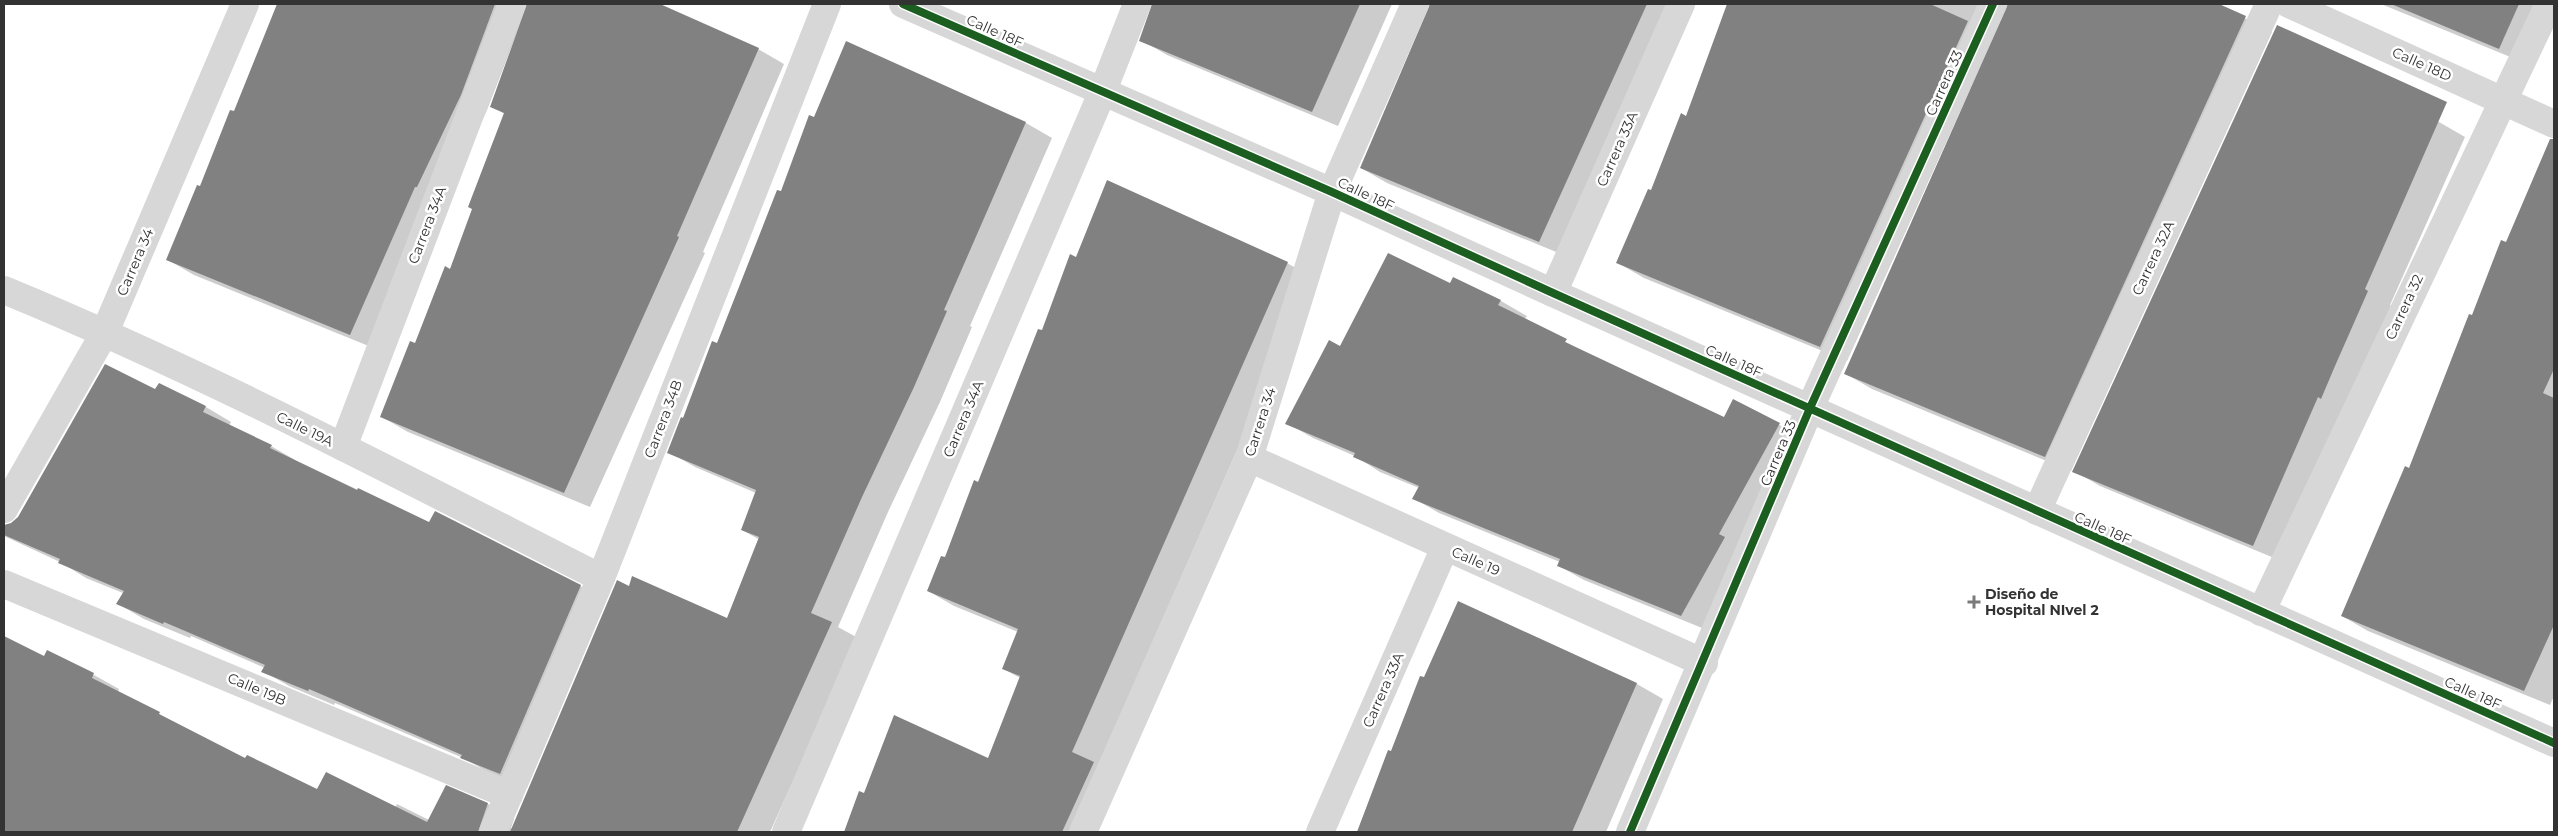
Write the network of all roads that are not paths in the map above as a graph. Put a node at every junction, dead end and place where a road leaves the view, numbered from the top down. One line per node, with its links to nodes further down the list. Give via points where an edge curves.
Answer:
1 (245, 4): 18 (street, Carrera 34)
2 (512, 4): 20 (street, Carrera 34A)
3 (827, 4): 25 (street, Carrera 34B)
4 (903, 4): 12 (street, Calle 18F)
5 (1137, 4): 12 (street, Carrera 34A)
6 (1415, 4): 15 (street, Carrera 34)
7 (1681, 4): 17 (street, Carrera 33A)
8 (1993, 4): 19 (street, Carrera 33)
9 (2269, 4): 23 (street, Carrera 32A)
10 (2289, 4): 13 (street, Calle 18D)
11 (2549, 4): 13 (street, Carrera 32)
12 (1102, 93): 15 (street, Calle 18F); 32 (street, Carrera 34A)
13 (2502, 100): 14 (street, Calle 18D); 27 (street, Carrera 32)
14 (2554, 124)
15 (1332, 192): 17 (street, Calle 18F); 21 (street, Carrera 34)
16 (4, 290): 18 (street, Calle 19A)
17 (1553, 294): 19 (street, Calle 18F)
18 (105, 332): 20 (street, Calle 19A); 22 (street, Carrera 34)
19 (1810, 408): 23 (street, Calle 18F); 28 (street, Carrera 33)
20 (343, 447): 25 (street, Calle 19A)
21 (1249, 458): 24 (street, Calle 19); 33 (street, Carrera 34)
22 (4, 509)
23 (2037, 511): 27 (street, Calle 18F)
24 (1445, 547): 28 (street, Calle 19); 34 (street, Carrera 33A)
25 (601, 578): 30 (street, Carrera 34B)
26 (4, 584): 30 (street, Calle 19B)
27 (2261, 612): 29 (street, Calle 18F)
28 (1704, 663): 35 (street, Carrera 33)
29 (2554, 743)
30 (509, 795): 31 (street, Carrera 34B)
31 (493, 832)
32 (786, 832)
33 (1083, 832)
34 (1320, 832)
35 (1630, 832)

